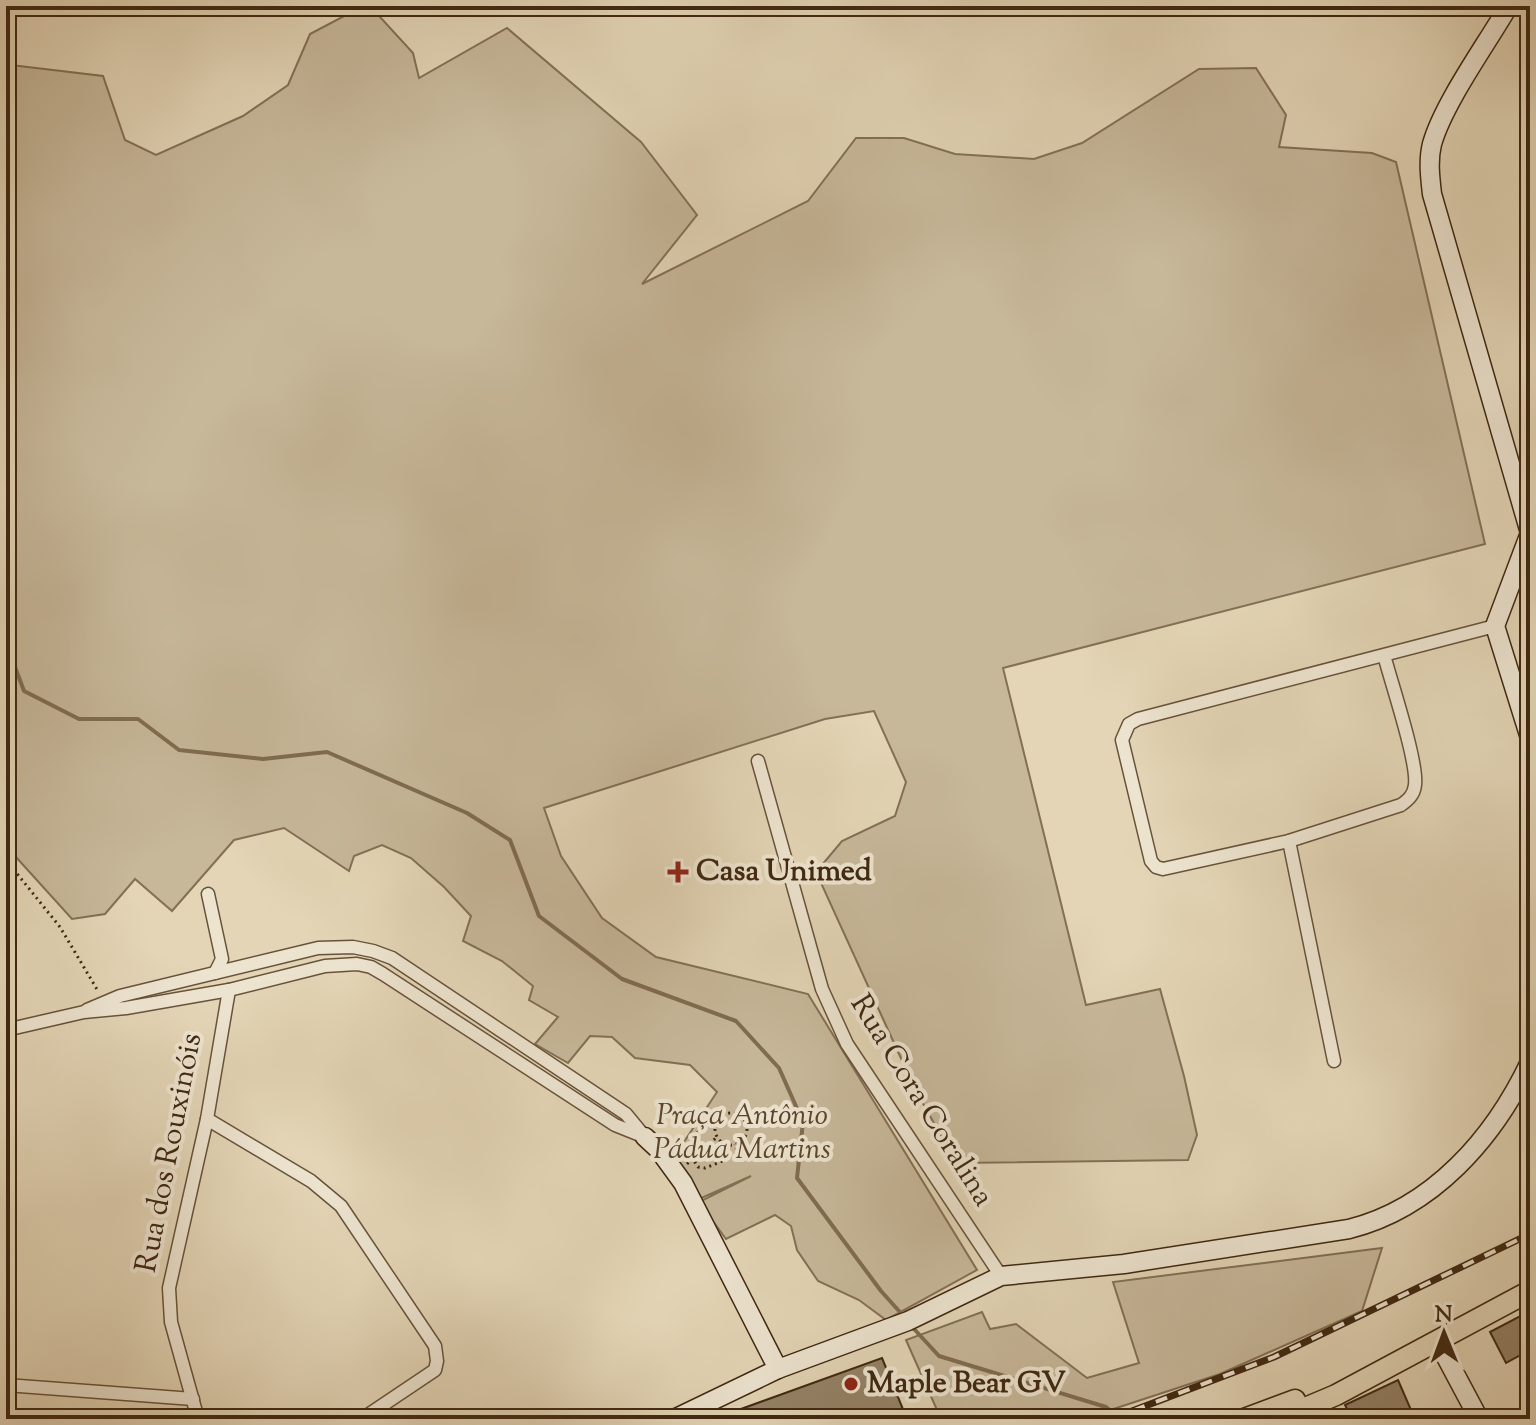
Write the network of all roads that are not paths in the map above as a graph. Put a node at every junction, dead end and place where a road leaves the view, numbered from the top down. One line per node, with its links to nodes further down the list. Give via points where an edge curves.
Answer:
1 (1508, 8): 2 (street, via 1444,116 1429,167 1432,194)
2 (1530, 533): 3 (street)
3 (1495, 626): 4 (street); 5 (street)
4 (1384, 655): 7 (street, via 1415,789 1401,805); 7 (street, via 1138,719 1124,731 1122,740 1156,867)
5 (1530, 738)
6 (758, 761): 21 (street, Rua Cora Coralina, via 835,1020)
7 (1289, 841): 17 (street)
8 (208, 894): 10 (street)
9 (359, 948): 11 (street); 12 (street, via 318,948); 20 (street, via 392,958 527,1045 626,1114)
10 (222, 959): 12 (street); 13 (street)
11 (357, 964): 14 (street, via 325,966); 20 (street, via 383,974 615,1125)
12 (233, 968): 13 (street)
13 (215, 973): 15 (street)
14 (229, 990): 15 (street); 19 (street, Rua dos Rouxinóis)
15 (84, 1012): 16 (street)
16 (6, 1030)
17 (1334, 1061)
18 (1530, 1062): 21 (street, via 1496,1123 1473,1149 1427,1195 1375,1223 1124,1264)
19 (207, 1119): 27 (street, Rua dos Rouxinóis, via 169,1288 171,1322); 30 (street, via 311,1181 341,1206 435,1346 435,1370)
20 (645, 1137): 24 (street, via 676,1173)
21 (1001, 1276): 24 (street, via 908,1321)
22 (1530, 1291): 23 (main road)
23 (1438, 1342): 25 (main road); 35 (street)
24 (778, 1369): 28 (street)
25 (1356, 1382): 33 (main road, via 1331,1385); 34 (main road)
26 (6, 1385): 27 (street)
27 (193, 1399): 29 (street, Rua dos Rouxinóis)
28 (711, 1400): 31 (street); 32 (street)
29 (198, 1419)
30 (362, 1419)
31 (674, 1419)
32 (717, 1419)
33 (1244, 1419)
34 (1279, 1419)
35 (1479, 1419)

